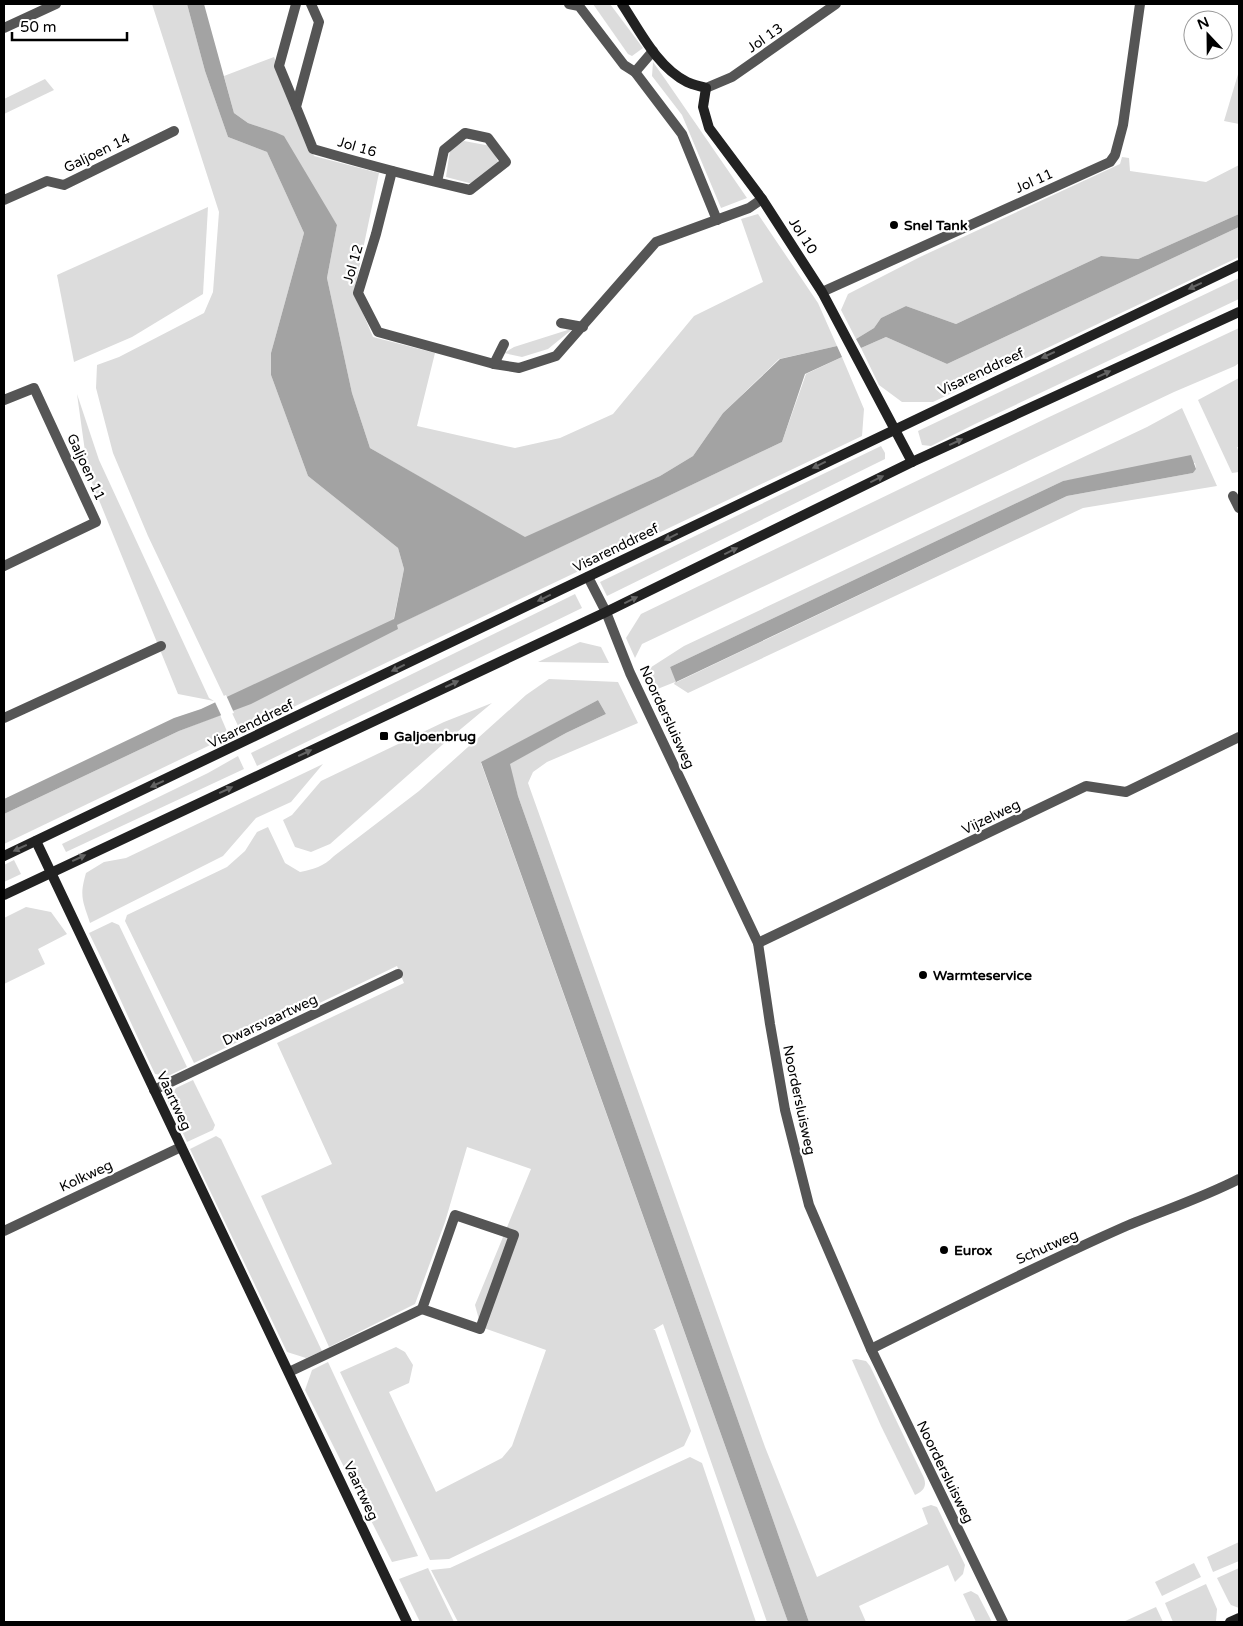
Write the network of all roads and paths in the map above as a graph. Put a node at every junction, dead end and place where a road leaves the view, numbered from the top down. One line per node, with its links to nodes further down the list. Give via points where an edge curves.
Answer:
1 (56, 4): 8 (street)
2 (296, 4): 12 (street, Jol 16, via 279,66)
3 (312, 4): 12 (street, via 319,22)
4 (569, 4): 10 (street, via 579,6 624,65)
5 (622, 4): 9 (main road)
6 (836, 4): 11 (street, Jol 13, via 732,78)
7 (1140, 4): 20 (street, Jol 11, via 1124,125 1110,162)
8 (4, 28)
9 (653, 51): 10 (street); 11 (main road, via 670,71)
10 (635, 72): 18 (street, via 682,134)
11 (706, 88): 16 (main road, Jol 10, via 703,107 709,128)
12 (296, 107): 14 (street, Jol 16, via 313,149)
13 (174, 131): 17 (street, Galjoen 14, via 64,185 47,181)
14 (392, 171): 15 (street, Jol 16); 25 (street, Jol 12, via 358,293 378,332)
15 (437, 182): 15 (street, Jol 16, via 444,150 465,133 488,138 506,162 470,190)
16 (762, 198): 18 (street, Jol 12, via 748,208); 20 (main road, Jol 10)
17 (4, 200)
18 (717, 220): 23 (street, Jol 12, via 656,242)
19 (1239, 265): 27 (main road, Visarenddreef, one-way to 27)
20 (822, 292): 27 (main road, Jol 10)
21 (1239, 312): 28 (main road, one-way to 21)
22 (562, 323): 23 (street)
23 (583, 327): 25 (street, Jol 12, via 556,356 519,368)
24 (504, 344): 25 (street)
25 (494, 364)
26 (4, 400): 31 (street, Galjoen 11, via 34,388 96,522)
27 (895, 429): 28 (main road, Jol 10); 32 (main road, Visarenddreef, one-way to 32)
28 (912, 462): 33 (main road, one-way to 28)
29 (1233, 496): 30 (street)
30 (1239, 508)
31 (4, 566)
32 (588, 577): 33 (street, Noordersluisweg); 37 (main road, Visarenddreef, one-way to 37)
33 (606, 612): 39 (main road, one-way to 33); 41 (street, Noordersluisweg, via 630,673)
34 (161, 646): 35 (street)
35 (4, 718)
36 (1239, 737): 41 (street, Vijzelweg, via 1126,792 1086,786)
37 (36, 840): 38 (main road, Visarenddreef, one-way to 38); 39 (main road, Vaartweg)
38 (4, 856)
39 (51, 872): 40 (main road); 43 (main road, Vaartweg)
40 (4, 895)
41 (758, 942): 48 (street, Noordersluisweg, via 785,1110 809,1205)
42 (398, 974): 43 (street, Dwarsvaartweg)
43 (154, 1090): 44 (main road, Vaartweg)
44 (181, 1147): 46 (street, Kolkweg); 49 (main road, Vaartweg)
45 (1239, 1178): 48 (street, Schutweg, via 1016,1277)
46 (4, 1231)
47 (422, 1309): 47 (street, via 456,1214 514,1235 480,1329); 49 (street)
48 (871, 1350): 52 (street, Noordersluisweg)
49 (289, 1372): 51 (main road, Vaartweg)
50 (1239, 1618): 53 (main road)
51 (407, 1622)
52 (1003, 1622)
53 (1230, 1622)

